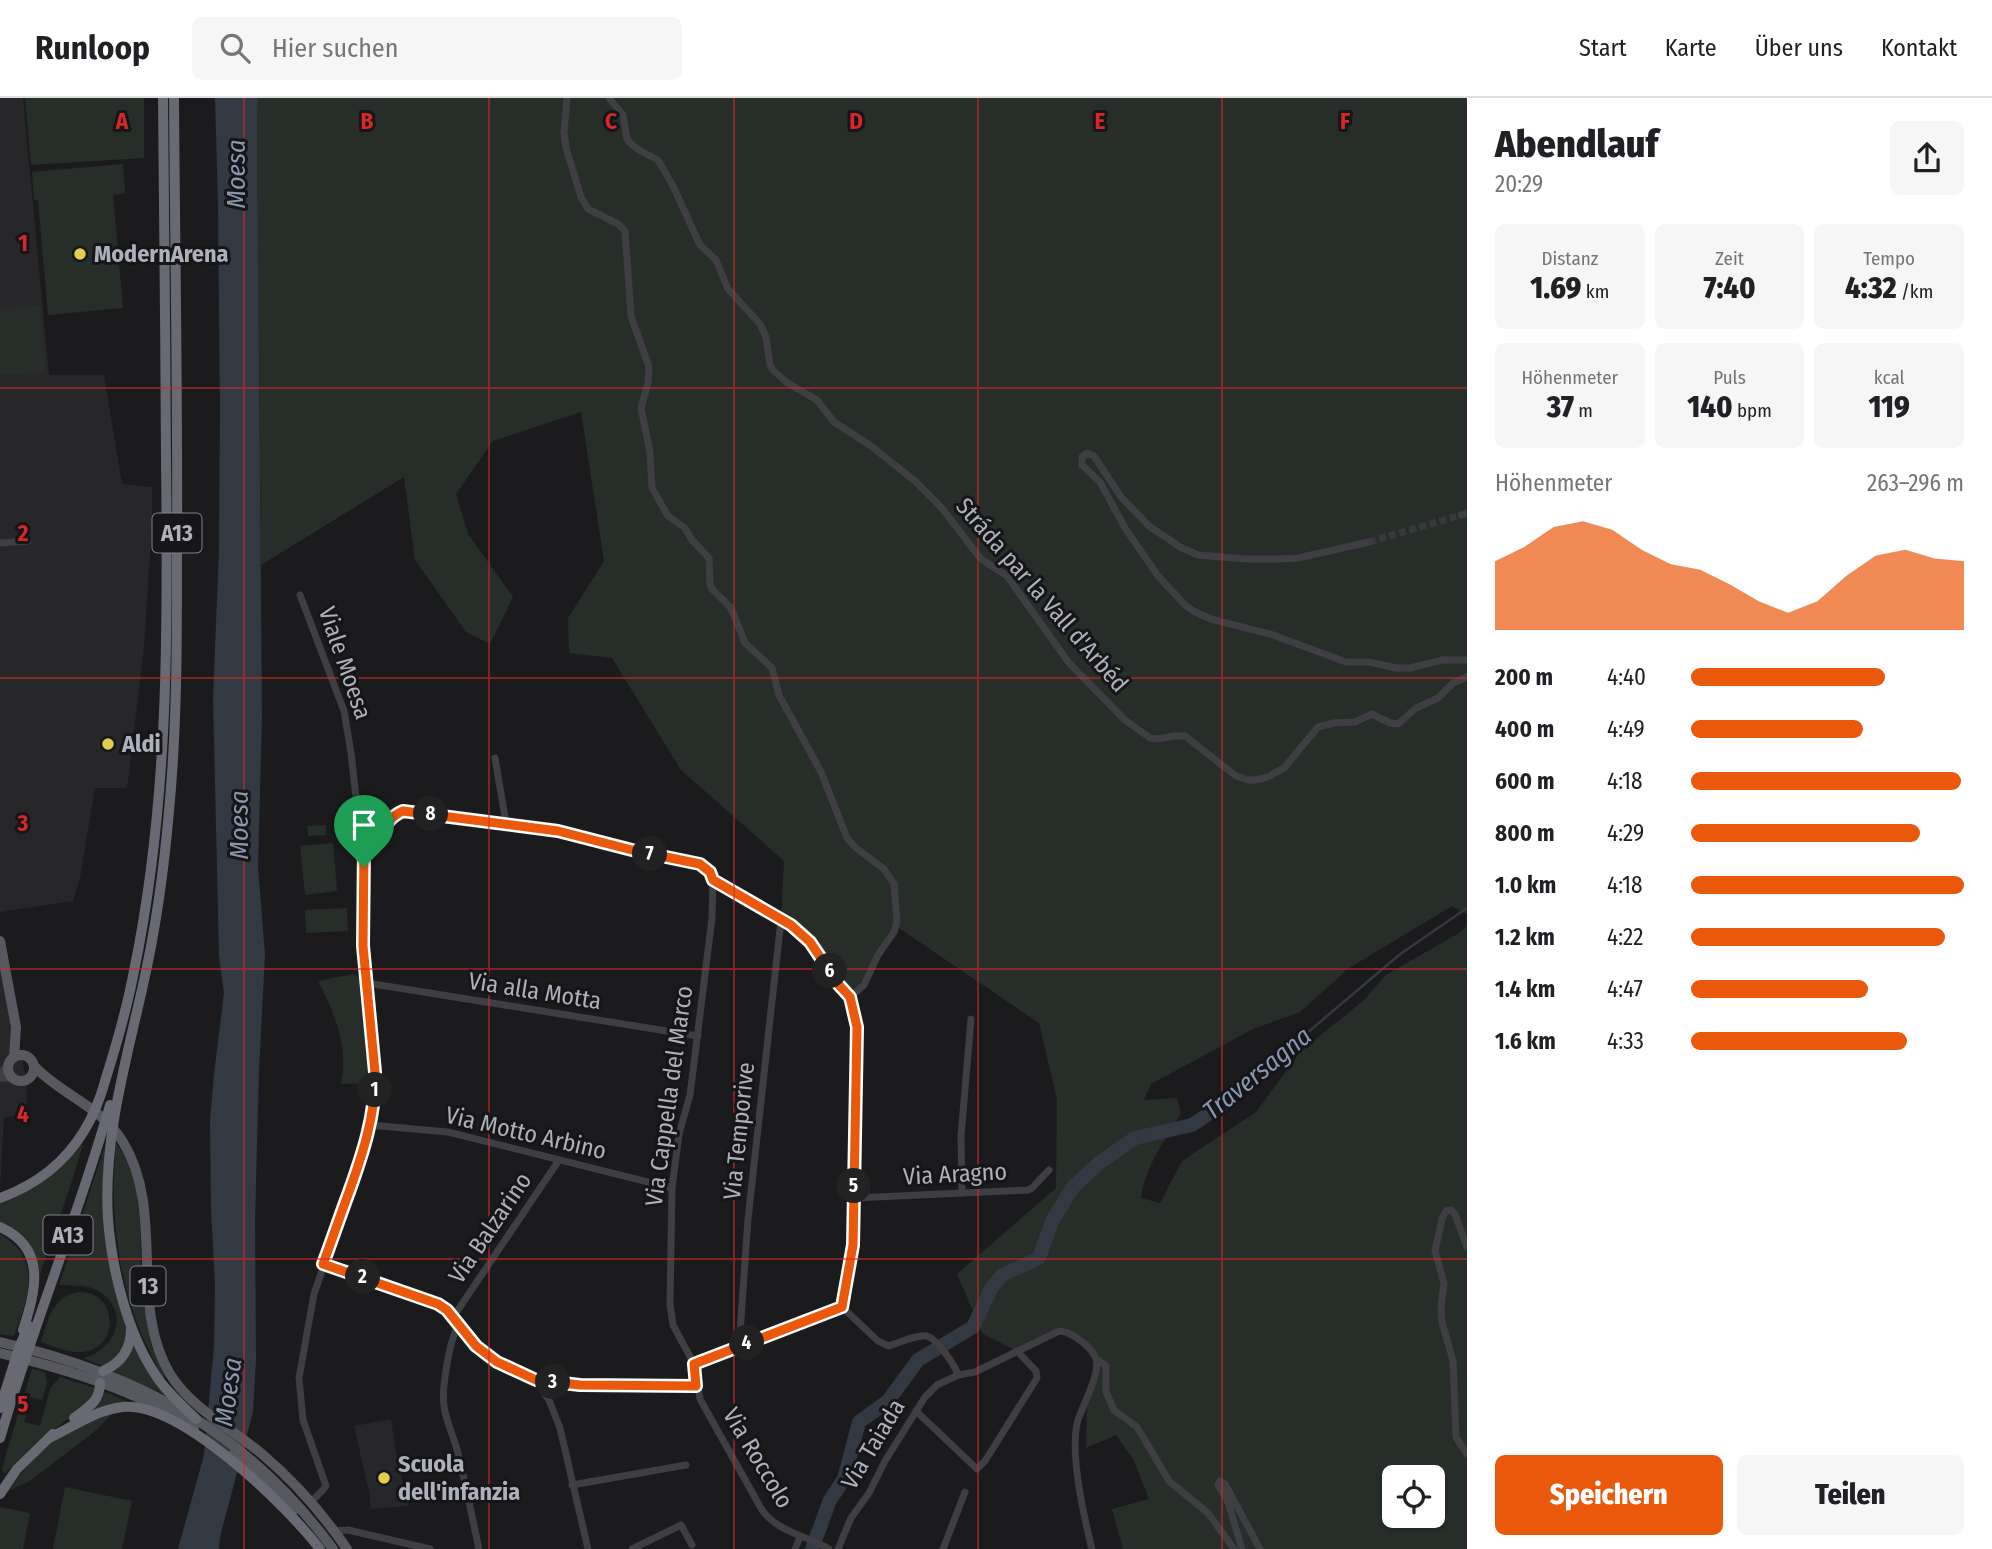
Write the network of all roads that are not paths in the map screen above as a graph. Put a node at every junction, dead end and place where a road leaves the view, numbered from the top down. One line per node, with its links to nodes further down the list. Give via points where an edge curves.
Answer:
1 (163, 98): 28 (highway, A13, via 164,726 150,885 113,1060)
2 (173, 98): 28 (highway, A13, via 175,732 158,903 144,982 127,1053)
3 (567, 98): 18 (street, via 566,148 581,197 588,209 625,231 631,316 649,367 641,408 652,488 668,516 685,527 709,558 710,584 731,608 744,643 772,668 779,695 821,772 847,838 884,869 894,884 894,932 864,985)
4 (609, 98): 10 (street, Stráda par la Vall d'Arbéd, via 623,115 627,139 658,160 700,245 716,260 728,289 760,324 773,370 915,481 981,559 1007,576 1069,663 1144,735 1158,739 1185,736 1236,776 1261,779 1284,768 1318,727 1356,722 1372,714 1398,724)
5 (28, 541): 7 (street)
6 (1369, 542): 9 (street, via 1298,558 1198,555 1149,526 1121,497 1094,456 1087,453 1082,457 1082,465 1100,482 1147,561 1195,612 1346,662 1410,668)
7 (0, 543)
8 (300, 595): 13 (street, Viale Moesa, via 344,711)
9 (1467, 660)
10 (1467, 677)
11 (495, 758): 12 (street)
12 (506, 823): 13 (street, via 403,811 388,821 373,846); 14 (street, via 700,864)
13 (364, 846): 17 (street, Viale Moesa)
14 (713, 880): 15 (street); 21 (street, Via Cappella del Marco)
15 (781, 920): 18 (street, via 810,942); 46 (street, Via Temporive, via 748,1219)
16 (0, 941): 20 (main road)
17 (367, 983): 21 (street, Via alla Motta); 29 (street, Viale Moesa, via 376,1079)
18 (850, 997): 36 (street, via 858,1037)
19 (971, 1019): 34 (street, via 961,1136)
20 (16, 1027): 22 (main road); 23 (main road)
21 (698, 1036): 33 (street, Via Cappella del Marco)
22 (15, 1056): 23 (main road); 25 (main road)
23 (27, 1056): 24 (main road)
24 (35, 1067): 26 (main road); 27 (main road, 13)
25 (3, 1072): 26 (main road, via 23,1082)
26 (30, 1078): 27 (main road, 13)
27 (58, 1086): 60 (main road, 13, via 110,1125 131,1156 143,1199 156,1339 163,1361)
28 (111, 1093): 30 (highway, A13); 30 (highway, A13)
29 (370, 1125): 31 (street, Via Motto Arbino, via 448,1132); 39 (street, Viale Moesa)
30 (101, 1127): 35 (highway, A13, via 76,1144 54,1168); 42 (highway, A13, via 117,1277); 44 (highway, A13)
31 (559, 1160): 33 (street, Via Motto Arbino); 41 (street, Via Balzarino)
32 (1049, 1170): 34 (street, Via Aragno, via 1028,1190)
33 (672, 1188): 50 (street, Via Cappella del Marco, via 670,1311)
34 (962, 1192): 36 (street, Via Aragno)
35 (0, 1198)
36 (854, 1198): 40 (street, via 853,1245)
37 (0, 1227): 44 (highway, A13, via 17,1237 31,1256 34,1290)
38 (1467, 1247): 63 (street, via 1455,1213 1446,1211 1436,1251 1444,1283 1442,1322 1453,1361 1455,1432)
39 (323, 1264): 41 (street, via 430,1300); 69 (street, Viale Moesa, via 299,1378 303,1420 326,1486)
40 (842, 1307): 46 (street); 53 (street, via 884,1345 931,1338)
41 (452, 1316): 43 (street)
42 (130, 1319): 52 (highway, A13, via 127,1350 116,1364); 60 (highway, A13, via 159,1381 176,1400)
43 (458, 1326): 54 (street, via 497,1362); 78 (street, via 443,1398)
44 (24, 1339): 51 (highway, A13)
45 (0, 1342): 52 (main road, via 43,1351)
46 (739, 1347): 50 (street)
47 (1017, 1351): 49 (street, Via Taiada, via 1062,1331 1072,1334); 53 (street, Via Taiada, via 975,1372); 59 (street, via 1037,1378 977,1469)
48 (0, 1353): 52 (main road, via 78,1374)
49 (1097, 1359): 84 (street, via 1076,1434 1079,1483); 85 (street, via 1106,1367 1106,1392 1114,1410 1137,1427 1168,1481 1208,1513)
50 (694, 1364): 55 (street, Via Cappella del Marco)
51 (15, 1374): 58 (highway, A13); 61 (highway, A13)
52 (98, 1374): 57 (main road); 62 (highway, A13, via 100,1393 92,1405)
53 (958, 1375): 59 (street, Via Taiada, via 933,1388)
54 (536, 1380): 55 (street); 65 (street, via 557,1418)
55 (696, 1386): 56 (street, Via Cappella del Marco)
56 (699, 1396): 71 (street, Via Roccolo, via 762,1510 777,1525)
57 (151, 1398): 60 (main road); 66 (main road)
58 (0, 1408)
59 (916, 1410): 82 (street, Via Taiada, via 851,1518)
60 (200, 1414): 66 (main road); 69 (main road, 13, via 247,1442)
61 (0, 1438)
62 (49, 1438): 66 (highway, A13, via 94,1415 122,1407 146,1410 177,1424); 67 (highway, A13)
63 (1467, 1454)
64 (686, 1465): 65 (street)
65 (572, 1485): 79 (street)
66 (275, 1490): 74 (highway, A13); 75 (main road, via 304,1511)
67 (1, 1491)
68 (965, 1492): 83 (street)
69 (311, 1502): 70 (main road, 13)
70 (334, 1531): 76 (main road, 13); 77 (street, via 348,1530)
71 (802, 1537): 73 (street, Via Roccolo); 81 (street)
72 (692, 1545): 80 (street, via 681,1525)
73 (826, 1547)
74 (322, 1549)
75 (333, 1549)
76 (346, 1549)
77 (430, 1549)
78 (479, 1549)
79 (588, 1549)
80 (632, 1549)
81 (795, 1549)
82 (838, 1549)
83 (943, 1549)
84 (1092, 1549)
85 (1234, 1549)
86 (1242, 1549): 87 (street, via 1228,1502 1217,1485 1220,1481)
87 (1261, 1549)

